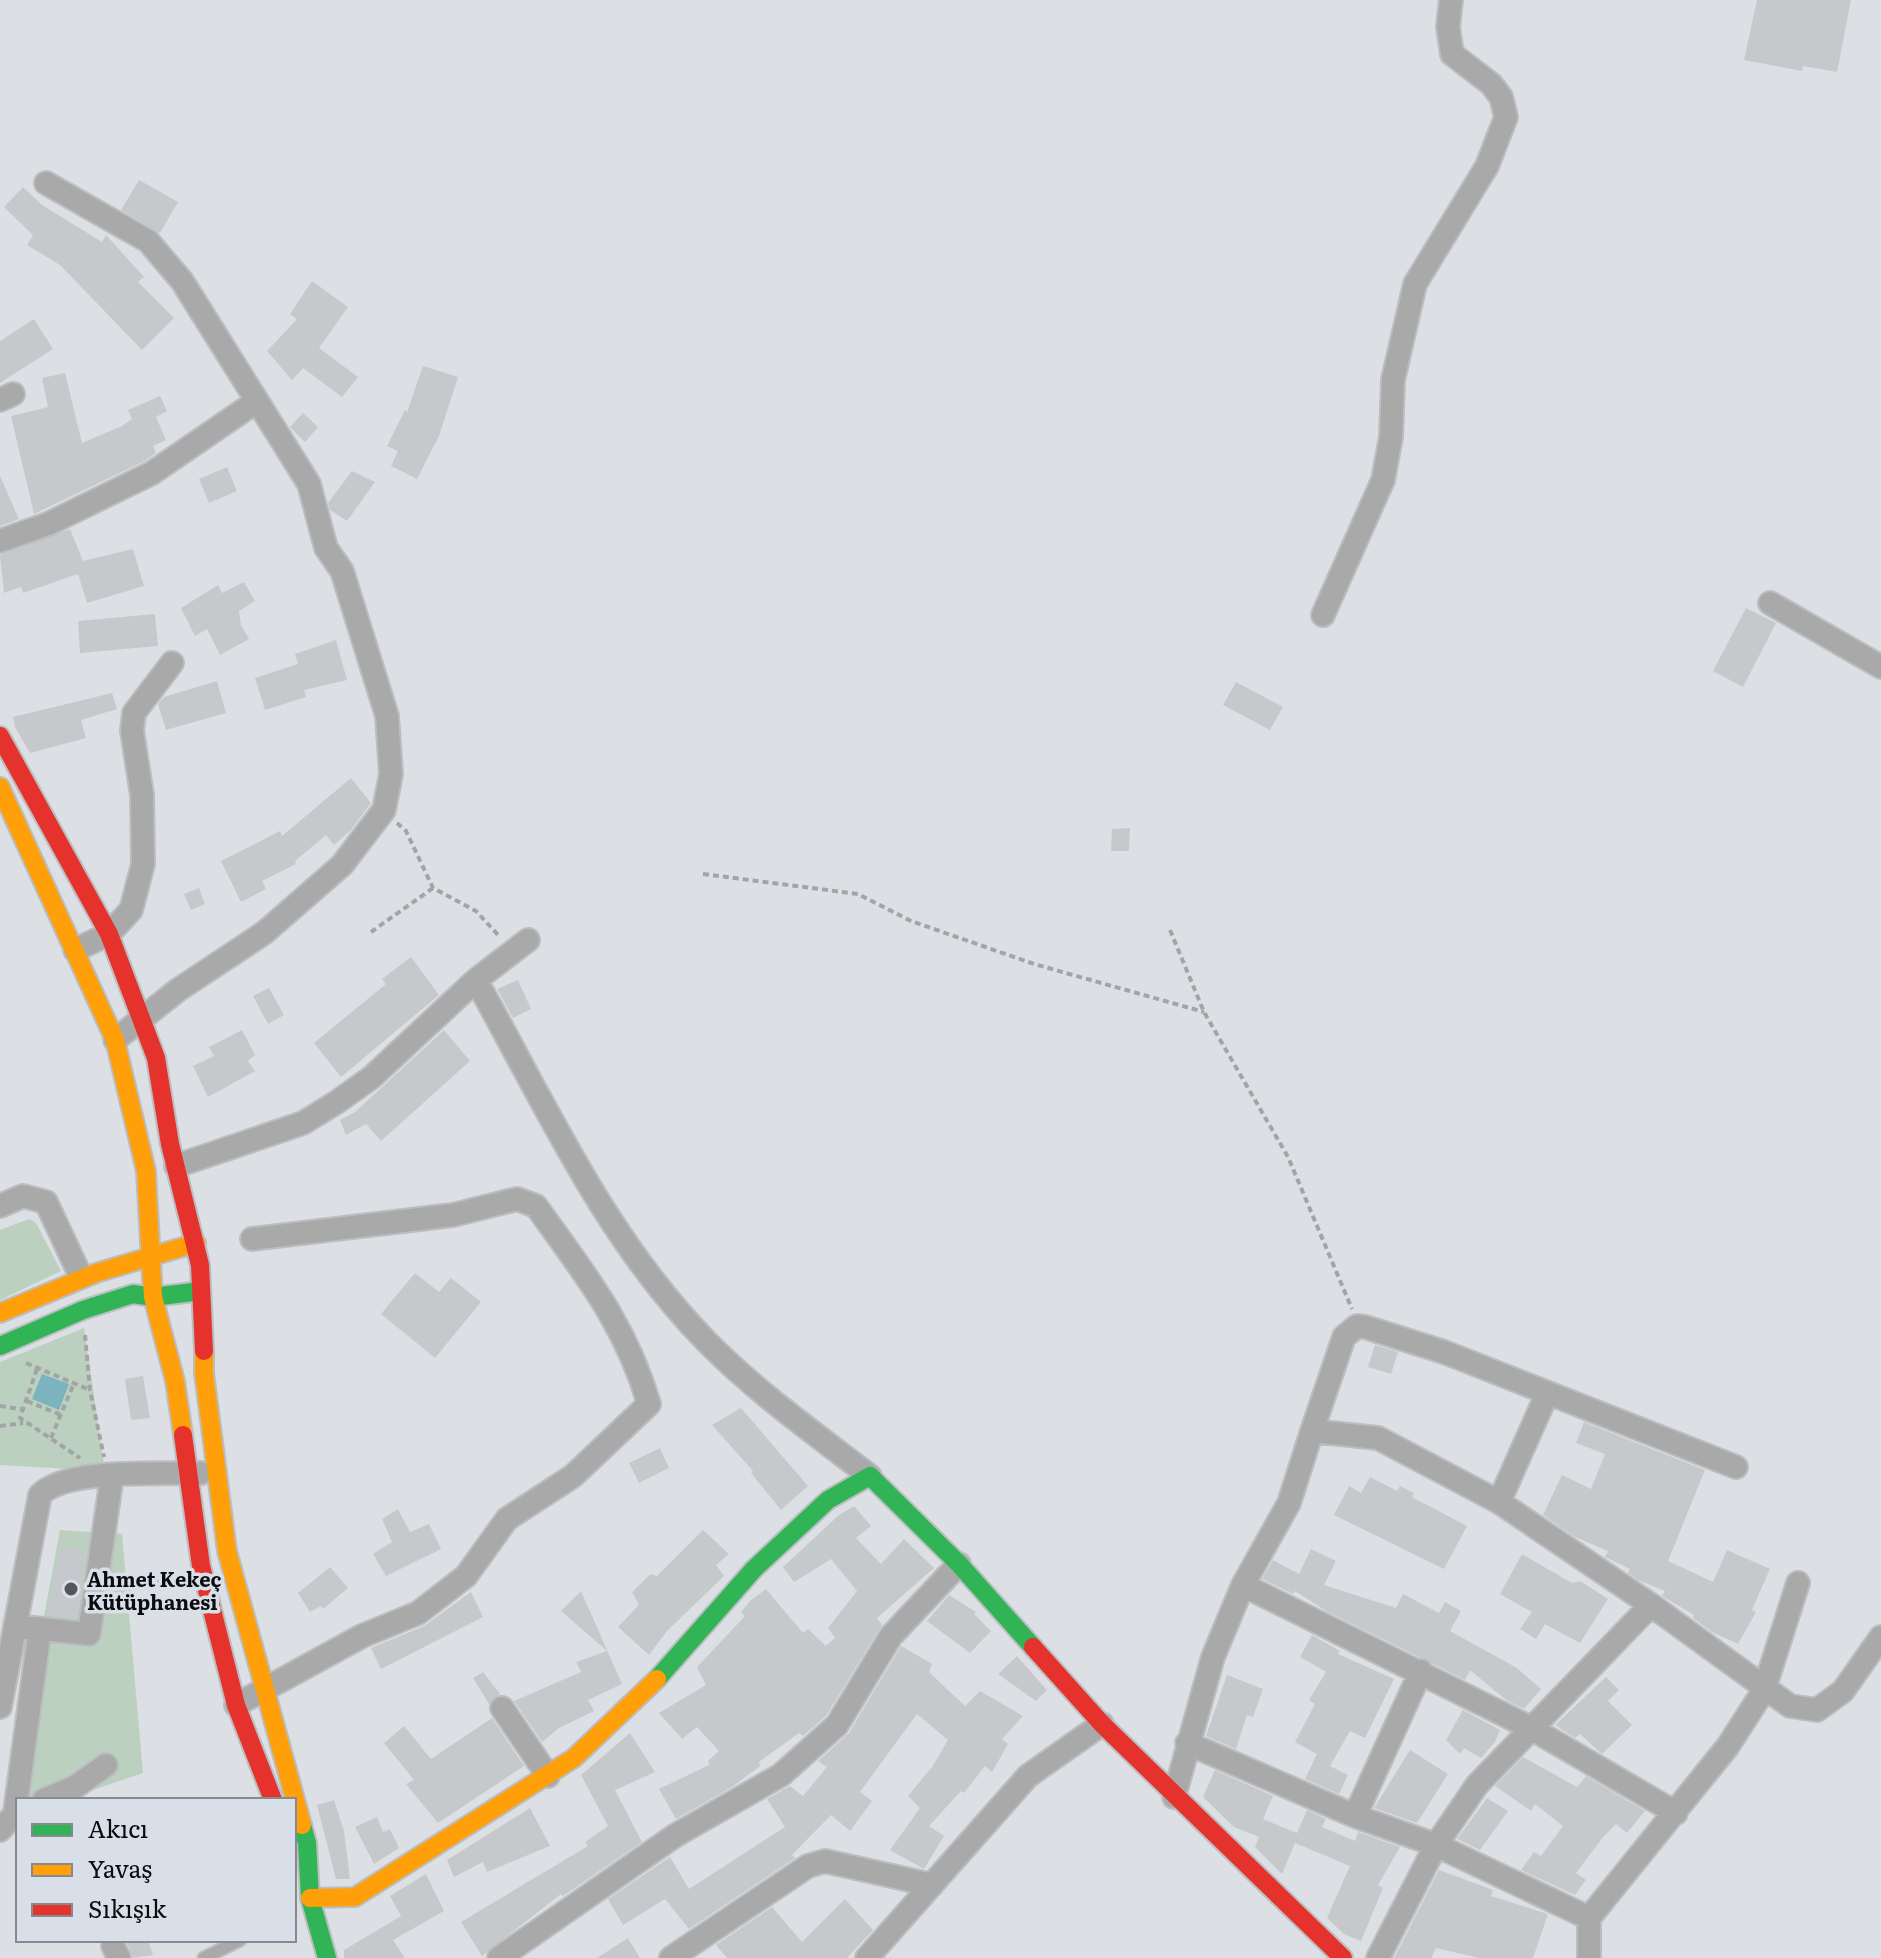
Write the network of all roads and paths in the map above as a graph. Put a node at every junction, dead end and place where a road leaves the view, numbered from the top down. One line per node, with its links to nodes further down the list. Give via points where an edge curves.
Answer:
1 (1451, 0): 6 (street, via 1452,54 1491,84 1506,117 1487,166 1415,284 1393,380 1383,480)
2 (46, 183): 3 (street, via 160,252)
3 (257, 401): 4 (street, via 152,473 48,524); 11 (street, via 309,484 326,548 342,571 387,716 391,774)
4 (0, 541)
5 (1770, 603): 8 (street)
6 (1323, 615)
7 (172, 663): 16 (street, via 134,713 143,864 131,910)
8 (1881, 667)
9 (0, 736): 16 (main road)
10 (0, 787): 18 (main road)
11 (384, 810): 13 (path, via 406,831); 21 (street, via 342,865 264,933)
12 (703, 874): 20 (path, via 858,894 911,921 1020,959)
13 (433, 888): 15 (path); 17 (path, via 476,911)
14 (1170, 930): 20 (path)
15 (371, 932)
16 (109, 934): 18 (street); 21 (main road)
17 (520, 945): 19 (street)
18 (75, 950): 22 (main road)
19 (476, 980): 23 (street, via 372,1077 303,1123); 51 (street, via 594,1196 641,1263 706,1342)
20 (1204, 1012): 33 (path, via 1288,1157)
21 (143, 1017): 22 (street); 23 (main road)
22 (115, 1040): 27 (main road, via 146,1171)
23 (176, 1166): 26 (main road)
24 (0, 1206): 28 (street, via 23,1196 46,1202)
25 (252, 1239): 63 (street, via 453,1215 517,1199 536,1206 608,1308 636,1358 649,1404 573,1476 507,1519 466,1576 418,1613 362,1636)
26 (196, 1243): 27 (main road); 29 (main road)
27 (148, 1254): 28 (main road); 30 (main road)
28 (81, 1277): 32 (main road)
29 (201, 1291): 30 (main road); 48 (main road, via 204,1373)
30 (153, 1297): 31 (main road, via 133,1294); 49 (main road, via 175,1381)
31 (83, 1310): 34 (main road); 37 (path)
32 (0, 1313)
33 (1357, 1326): 38 (street, via 1444,1352); 45 (street, via 1344,1337)
34 (6, 1352): 35 (path)
35 (37, 1369): 36 (path); 39 (path)
36 (74, 1383): 37 (path); 42 (path)
37 (90, 1390): 50 (path)
38 (1547, 1394): 47 (street); 52 (street)
39 (26, 1401): 41 (path); 42 (path)
40 (0, 1406): 41 (path)
41 (21, 1409): 43 (path)
42 (61, 1415): 46 (path)
43 (23, 1423): 44 (path); 46 (path)
44 (0, 1426)
45 (1312, 1431): 52 (street, via 1378,1438); 56 (street, via 1289,1503)
46 (51, 1438): 50 (path)
47 (1736, 1467)
48 (218, 1471): 49 (street); 63 (main road, via 227,1551)
49 (186, 1474): 50 (street); 54 (main road)
50 (110, 1476): 59 (street, via 54,1484 40,1495); 60 (street, via 89,1634)
51 (870, 1476): 53 (main road); 72 (main road, via 828,1500 764,1559 670,1667)
52 (1499, 1502): 58 (street)
53 (959, 1564): 68 (main road); 92 (street, via 891,1636 837,1725 781,1775 676,1835)
54 (202, 1570): 57 (path); 65 (main road)
55 (1798, 1583): 64 (street)
56 (1243, 1585): 62 (street); 70 (street, via 1213,1657)
57 (129, 1589)
58 (1651, 1605): 64 (street); 69 (street)
59 (15, 1626): 60 (street); 66 (street)
60 (40, 1629): 74 (street)
61 (1881, 1637): 64 (street, via 1843,1691 1817,1710 1790,1706)
62 (1421, 1671): 69 (street); 81 (street)
63 (266, 1689): 65 (street); 77 (main road)
64 (1764, 1690): 80 (street)
65 (236, 1705): 76 (main road)
66 (0, 1707)
67 (502, 1708): 72 (street)
68 (1102, 1724): 73 (main road); 85 (street, via 1028,1776)
69 (1529, 1727): 80 (street); 83 (street, via 1477,1785)
70 (1187, 1743): 73 (street); 81 (street)
71 (106, 1765): 75 (street)
72 (548, 1776): 86 (main road, via 355,1897)
73 (1174, 1797): 94 (main road)
74 (19, 1798)
75 (49, 1798)
76 (272, 1798)
77 (295, 1798)
78 (296, 1802): 86 (main road, via 307,1843)
79 (16, 1812): 82 (street)
80 (1676, 1813): 87 (street)
81 (1355, 1816): 83 (street)
82 (0, 1830)
83 (1436, 1845): 87 (street); 95 (street)
84 (296, 1863): 86 (main road)
85 (932, 1885): 89 (street); 93 (street, via 825,1861 808,1866)
86 (309, 1907): 91 (main road)
87 (1589, 1918): 96 (street)
88 (236, 1942): 90 (lane)
89 (873, 1956)
90 (204, 1958)
91 (327, 1958)
92 (499, 1958)
93 (671, 1958)
94 (1343, 1958)
95 (1378, 1958)
96 (1589, 1958)

